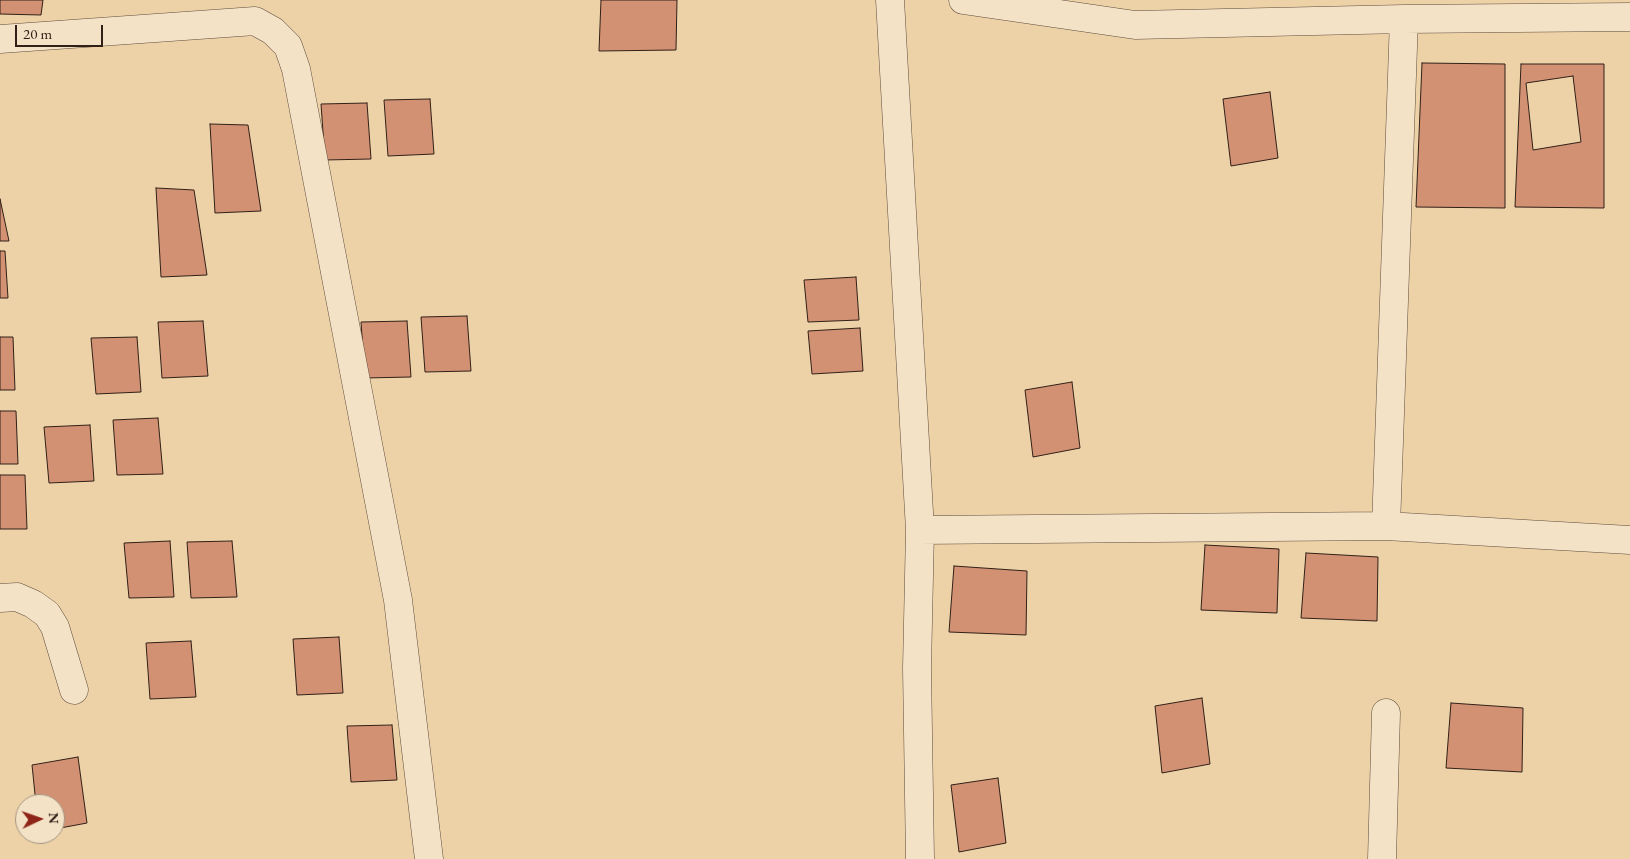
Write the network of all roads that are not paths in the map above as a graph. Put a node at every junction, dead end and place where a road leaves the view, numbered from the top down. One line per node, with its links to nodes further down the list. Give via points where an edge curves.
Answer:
1 (890, 0): 7 (street)
2 (963, 0): 4 (street, via 1135,25)
3 (1630, 17): 4 (street)
4 (1404, 19): 6 (street)
5 (0, 39): 12 (street, via 255,21 273,31 288,46 296,69 398,600)
6 (1386, 526): 7 (street); 8 (street)
7 (920, 530): 13 (street, via 917,668)
8 (1630, 540)
9 (0, 598): 10 (street, via 17,597 47,614 55,627)
10 (74, 690)
11 (1386, 713): 14 (street)
12 (429, 859)
13 (920, 859)
14 (1382, 859)

